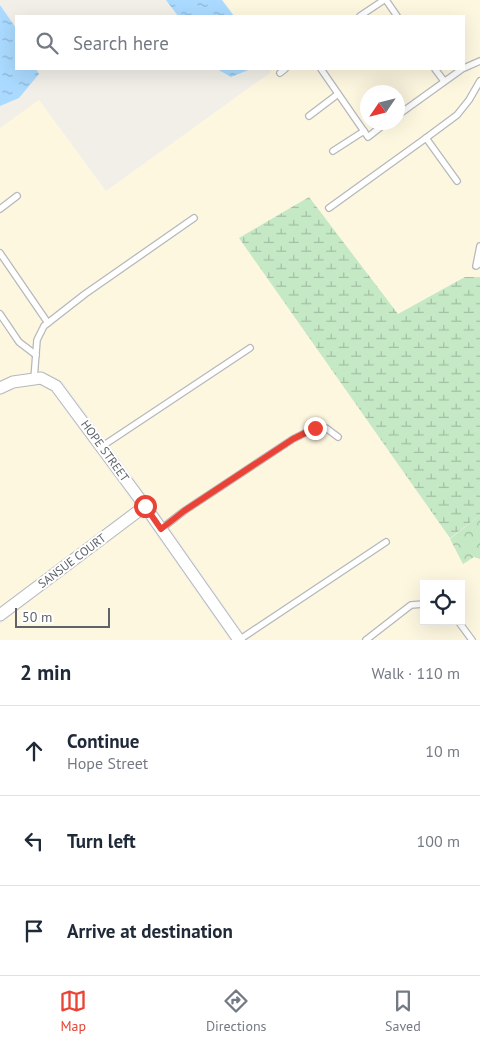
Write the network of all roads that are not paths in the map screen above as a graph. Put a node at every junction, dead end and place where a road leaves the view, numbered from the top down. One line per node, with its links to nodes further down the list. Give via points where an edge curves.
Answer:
1 (385, 0): 2 (lane); 3 (lane)
2 (362, 15)
3 (396, 15)
4 (480, 61): 5 (lane)
5 (465, 67)
6 (284, 70): 10 (lane)
7 (322, 70): 13 (lane)
8 (436, 70): 11 (lane)
9 (460, 70): 11 (lane)
10 (280, 73)
11 (444, 81): 14 (lane)
12 (480, 81): 18 (lane, via 457,115)
13 (338, 94): 15 (lane); 17 (lane)
14 (405, 110)
15 (309, 116)
16 (377, 130): 17 (lane, via 368,137)
17 (364, 131): 19 (lane)
18 (426, 138): 20 (lane); 22 (lane)
19 (333, 152)
20 (457, 181)
21 (17, 196): 23 (lane)
22 (329, 208)
23 (0, 209)
24 (194, 218): 29 (lane)
25 (480, 246): 27 (lane, via 476,266)
26 (0, 253): 29 (lane)
27 (480, 264)
28 (0, 314): 31 (lane, via 19,342)
29 (48, 323): 31 (lane, via 37,340)
30 (250, 348): 35 (lane)
31 (36, 355): 32 (lane)
32 (31, 379): 33 (street); 35 (street, HOPE STREET, via 41,378 56,386)
33 (0, 388)
34 (338, 437): 37 (lane, via 326,428 315,428 293,439)
35 (101, 447): 36 (street, HOPE STREET)
36 (145, 506): 37 (street, HOPE STREET); 40 (street, SANSUE COURT)
37 (161, 529): 42 (street, HOPE STREET)
38 (386, 542): 42 (lane)
39 (420, 604): 43 (lane, via 411,605)
40 (0, 615)
41 (461, 625): 44 (lane)
42 (239, 640)
43 (366, 640)
44 (472, 640)

